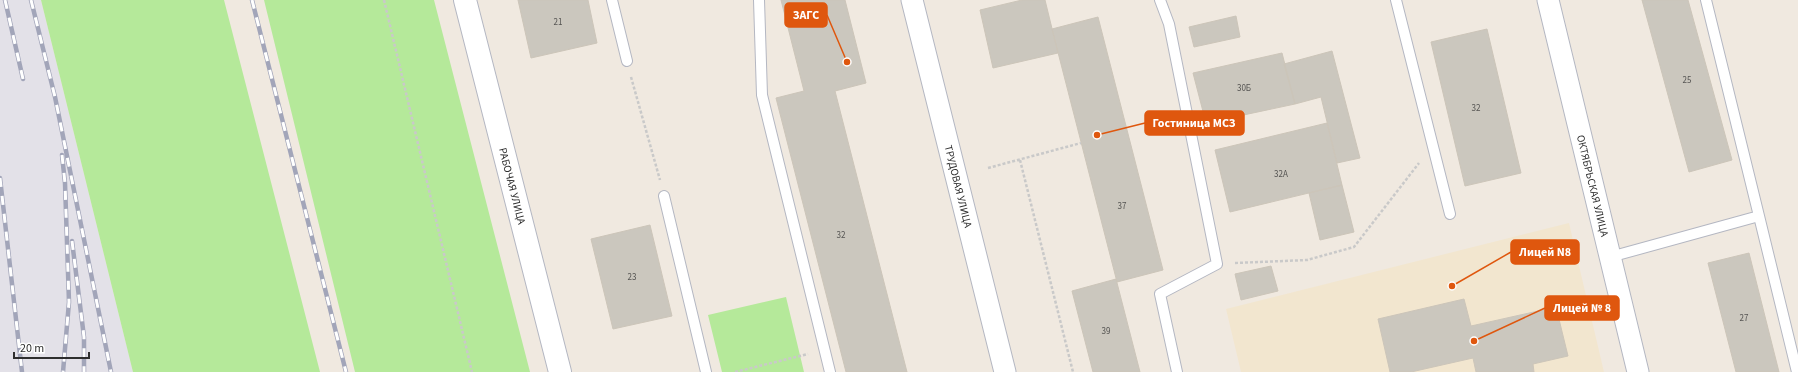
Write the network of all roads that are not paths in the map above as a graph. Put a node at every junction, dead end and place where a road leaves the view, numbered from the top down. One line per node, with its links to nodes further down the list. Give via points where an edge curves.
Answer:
1 (465, 0): 14 (street, РАБОЧАЯ УЛИЦА)
2 (612, 0): 9 (lane)
3 (759, 0): 16 (lane, via 762,95)
4 (912, 0): 17 (street, ТРУДОВАЯ УЛИЦА)
5 (1160, 0): 18 (lane, via 1169,24 1217,264 1160,294)
6 (1396, 0): 11 (lane)
7 (1548, 0): 13 (street, ОКТЯБРЬСКАЯ УЛИЦА)
8 (1706, 0): 12 (lane)
9 (627, 61)
10 (664, 196): 15 (lane)
11 (1450, 214)
12 (1759, 216): 13 (lane); 20 (lane)
13 (1610, 257): 19 (street, ОКТЯБРЬСКАЯ УЛИЦА)
14 (560, 372)
15 (706, 372)
16 (830, 372)
17 (1005, 372)
18 (1177, 372)
19 (1638, 372)
20 (1797, 372)

